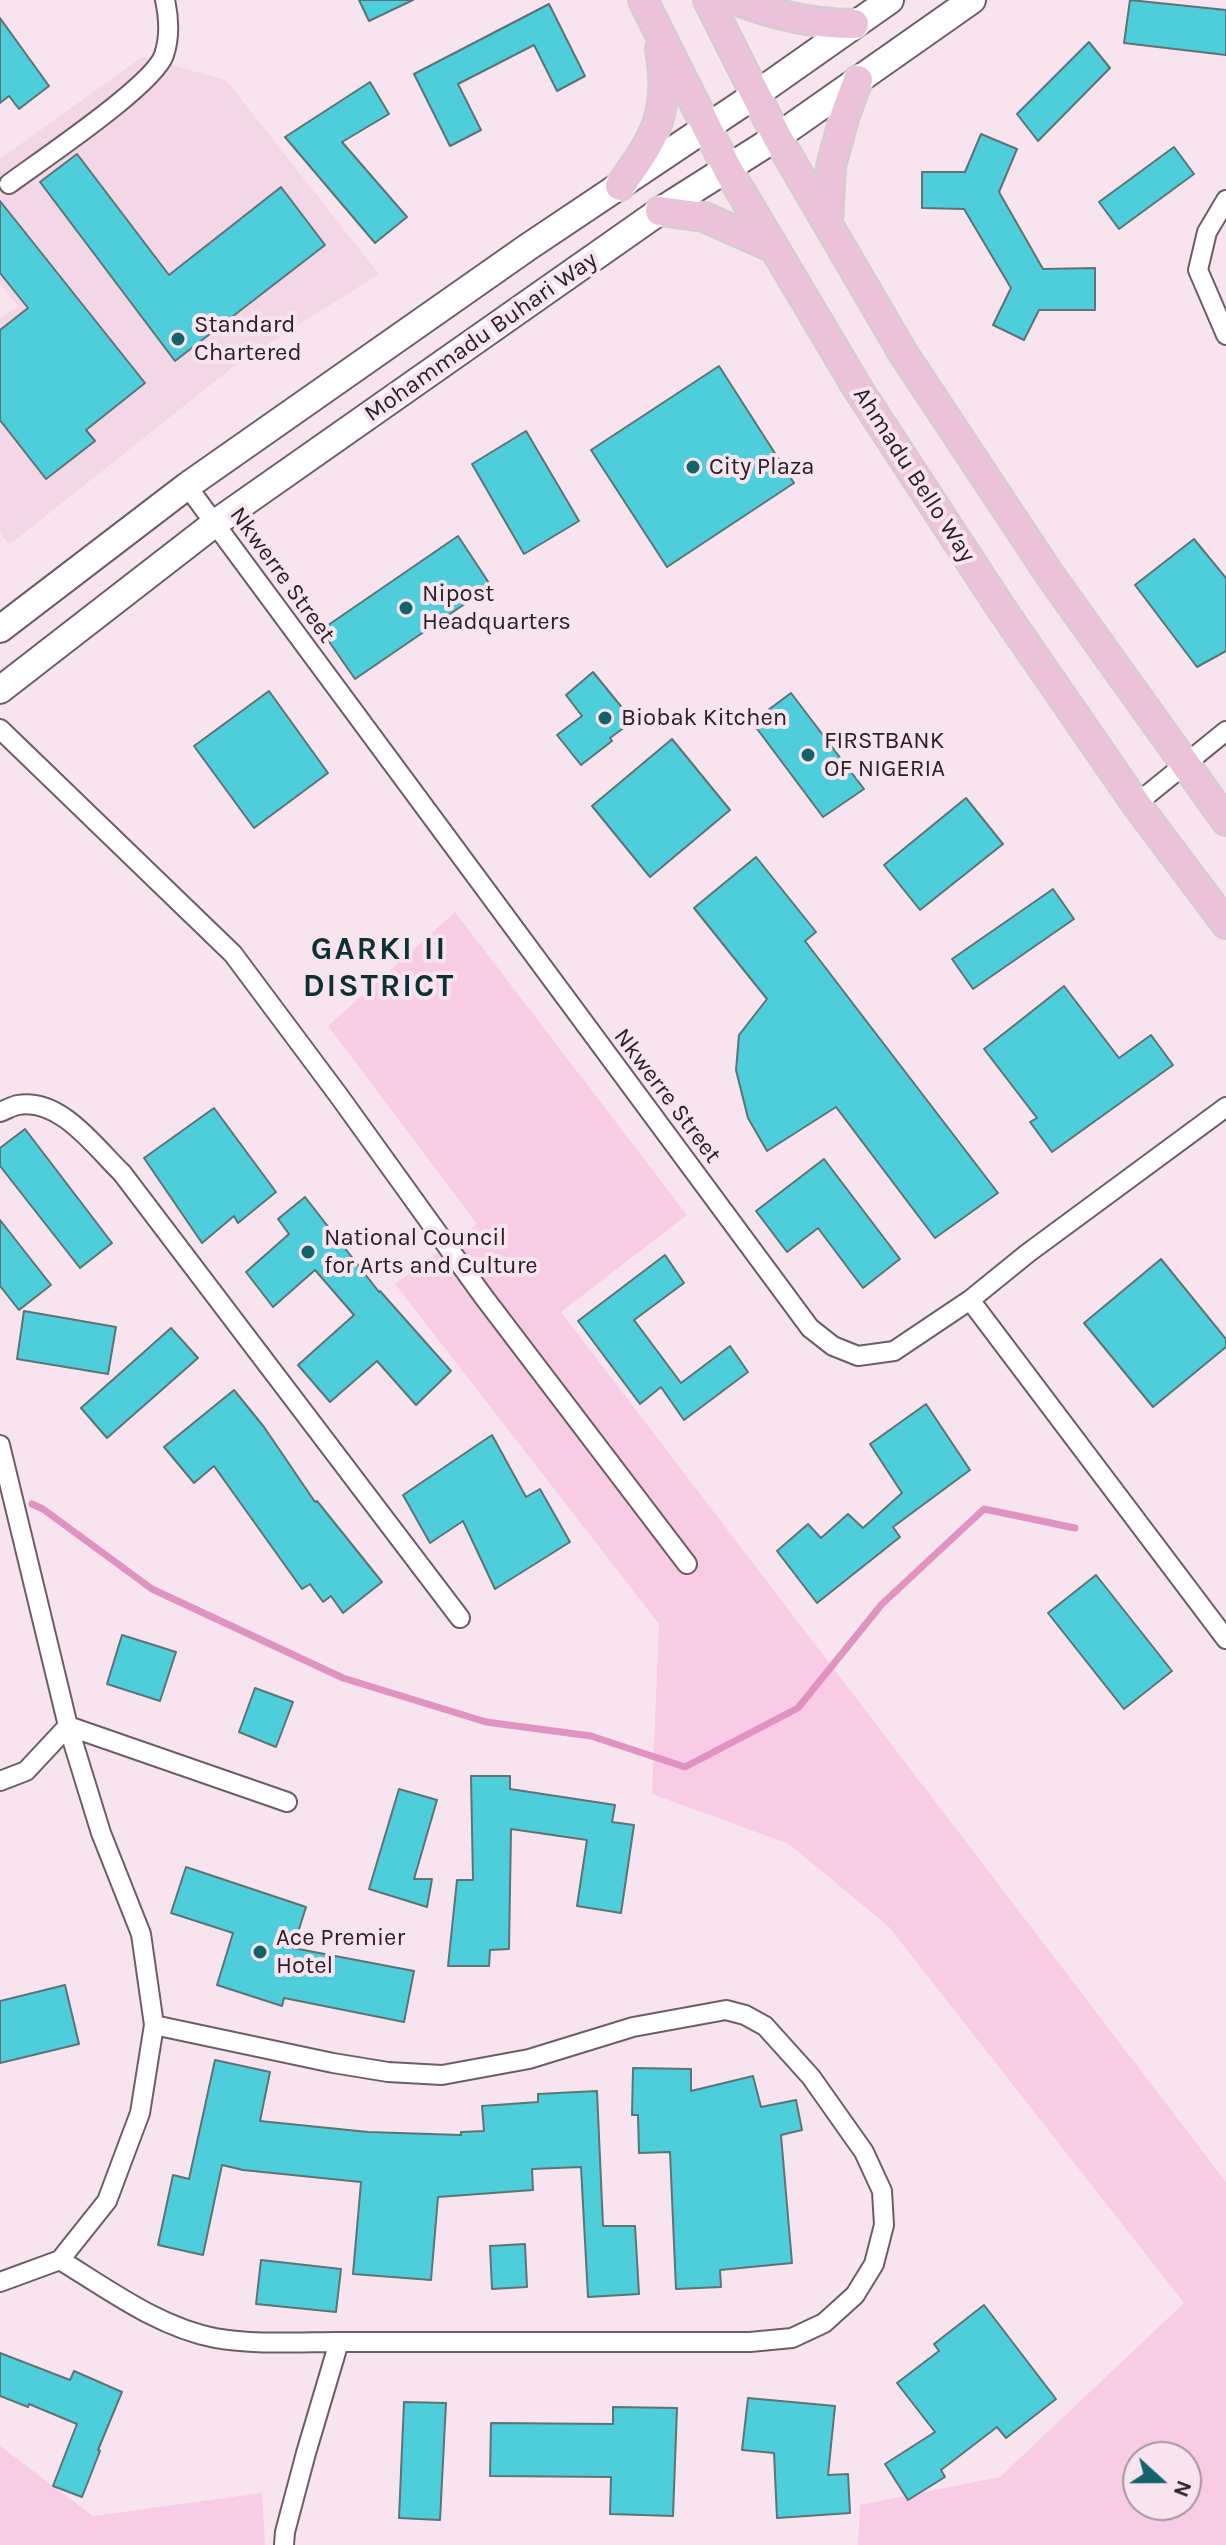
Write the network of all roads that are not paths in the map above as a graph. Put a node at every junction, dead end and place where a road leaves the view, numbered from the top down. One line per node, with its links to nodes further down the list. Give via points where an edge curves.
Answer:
1 (165, 0): 13 (street, via 169,21 164,56 146,82)
2 (708, 0): 9 (main road)
3 (736, 0): 7 (main road, via 810,22)
4 (890, 0): 7 (main road, Mohammadu Buhari Way)
5 (972, 0): 8 (main road, Mohammadu Buhari Way)
6 (647, 9): 10 (main road, Ahmadu Bello Way); 14 (main road, via 665,83 662,116)
7 (854, 24): 9 (main road, Mohammadu Buhari Way)
8 (858, 80): 11 (main road, Mohammadu Buhari Way); 17 (main road, via 831,166)
9 (755, 95): 10 (main road, Mohammadu Buhari Way); 11 (main road)
10 (706, 128): 12 (main road, Ahmadu Bello Way); 14 (main road, Mohammadu Buhari Way)
11 (777, 137): 12 (main road, Mohammadu Buhari Way); 17 (main road)
12 (728, 170): 16 (main road, Mohammadu Buhari Way); 18 (main road, Ahmadu Bello Way)
13 (9, 184)
14 (620, 186): 20 (main road, Mohammadu Buhari Way)
15 (1226, 200): 19 (street, via 1207,232 1198,270)
16 (660, 211): 18 (main road, via 704,217); 21 (main road, Mohammadu Buhari Way)
17 (828, 224): 26 (main road, via 903,353 1050,575)
18 (774, 248): 27 (main road, Ahmadu Bello Way, via 858,389)
19 (1226, 335)
20 (187, 486): 21 (street, Nkwerre Street); 22 (main road, Mohammadu Buhari Way)
21 (214, 524): 23 (main road, Mohammadu Buhari Way); 32 (street, Nkwerre Street, via 810,1328 858,1356 894,1351)
22 (0, 629)
23 (0, 690)
24 (0, 729): 34 (street, via 233,954)
25 (1226, 731): 26 (street)
26 (1185, 764): 27 (street); 28 (main road)
27 (1136, 804): 29 (main road, Ahmadu Bello Way)
28 (1226, 821)
29 (1226, 924)
30 (1226, 1107): 32 (street, Nkwerre Street)
31 (0, 1112): 35 (street, via 19,1105 63,1116 122,1173)
32 (970, 1300): 36 (street)
33 (0, 1445): 37 (street)
34 (687, 1564)
35 (460, 1618)
36 (1226, 1639)
37 (68, 1726): 38 (street, via 26,1771); 39 (street); 40 (street, via 101,1833 141,1934)
38 (0, 1781)
39 (287, 1802)
40 (154, 2025): 41 (street, via 140,2113 107,2201); 43 (street, via 333,2063 442,2075 529,2059 633,2027 726,2010 765,2026 811,2077 864,2152 882,2191 884,2225 874,2264 855,2295 824,2323 792,2338)
41 (60, 2260): 42 (street); 43 (street, via 180,2328 215,2338)
42 (0, 2282)
43 (339, 2342): 44 (street)
44 (284, 2545)

